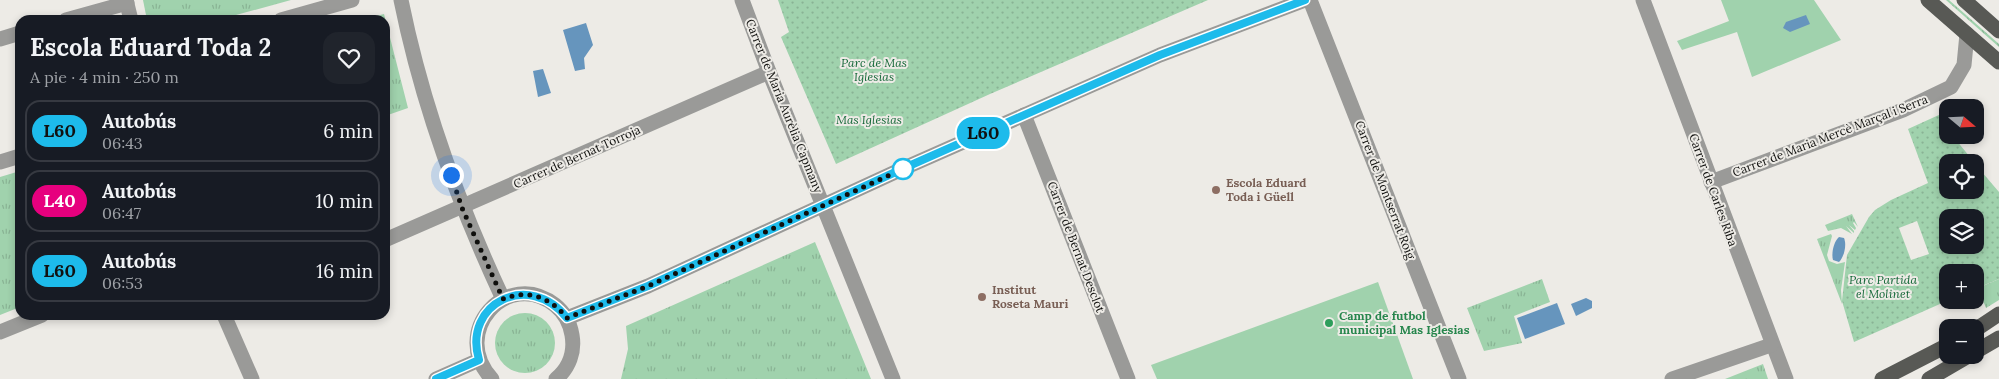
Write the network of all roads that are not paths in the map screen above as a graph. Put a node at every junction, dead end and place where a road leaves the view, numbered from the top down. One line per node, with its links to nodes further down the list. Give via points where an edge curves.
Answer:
1 (352, 0): 12 (street)
2 (401, 0): 24 (street, via 429,110)
3 (742, 0): 18 (street, Carrer de Maria Aurèlia Capmany)
4 (1305, 0): 19 (street, via 1160,55)
5 (1310, 0): 45 (street, Carrer de Montserrat Roig)
6 (1642, 0): 22 (street, Carrer de Carles Riba)
7 (1928, 0): 15 (main road)
8 (1964, 0): 13 (main road)
9 (126, 1): 10 (street); 11 (street)
10 (82, 15)
11 (129, 15)
12 (299, 15)
13 (1999, 31)
14 (15, 34): 16 (street)
15 (1966, 34): 17 (main road); 22 (street, Carrer de Maria Mercè Marçal i Serra, via 1964,65 1951,88 1903,110)
16 (0, 39)
17 (1999, 62)
18 (769, 72): 23 (street, Carrer de Maria Aurèlia Capmany); 24 (street, Carrer de Bernat Torroja)
19 (1024, 115): 23 (street); 44 (street, Carrer de Bernat Desclot)
20 (15, 158): 21 (street)
21 (0, 162)
22 (1711, 182): 34 (street, Carrer de Carles Riba)
23 (823, 205): 28 (street, via 648,286); 43 (street, Carrer de Maria Aurèlia Capmany)
24 (462, 208): 25 (street, Carrer de Bernat Torroja); 26 (street)
25 (390, 238)
26 (503, 299): 28 (street, via 522,294 542,297); 37 (street, via 488,312 478,328)
27 (1999, 314): 31 (main road)
28 (567, 318): 42 (street, via 573,351 565,370)
29 (30, 320): 32 (street)
30 (226, 320): 39 (street)
31 (1984, 324)
32 (0, 332)
33 (1999, 338): 35 (main road)
34 (1771, 345): 46 (street); 47 (street, Carrer de Carles Riba)
35 (1984, 347)
36 (1939, 350): 48 (main road)
37 (479, 360): 40 (street); 41 (street)
38 (1955, 364): 49 (main road)
39 (252, 379)
40 (436, 379)
41 (492, 379)
42 (556, 379)
43 (893, 379)
44 (1128, 379)
45 (1459, 379)
46 (1672, 379)
47 (1786, 379)
48 (1882, 379)
49 (1929, 379)

